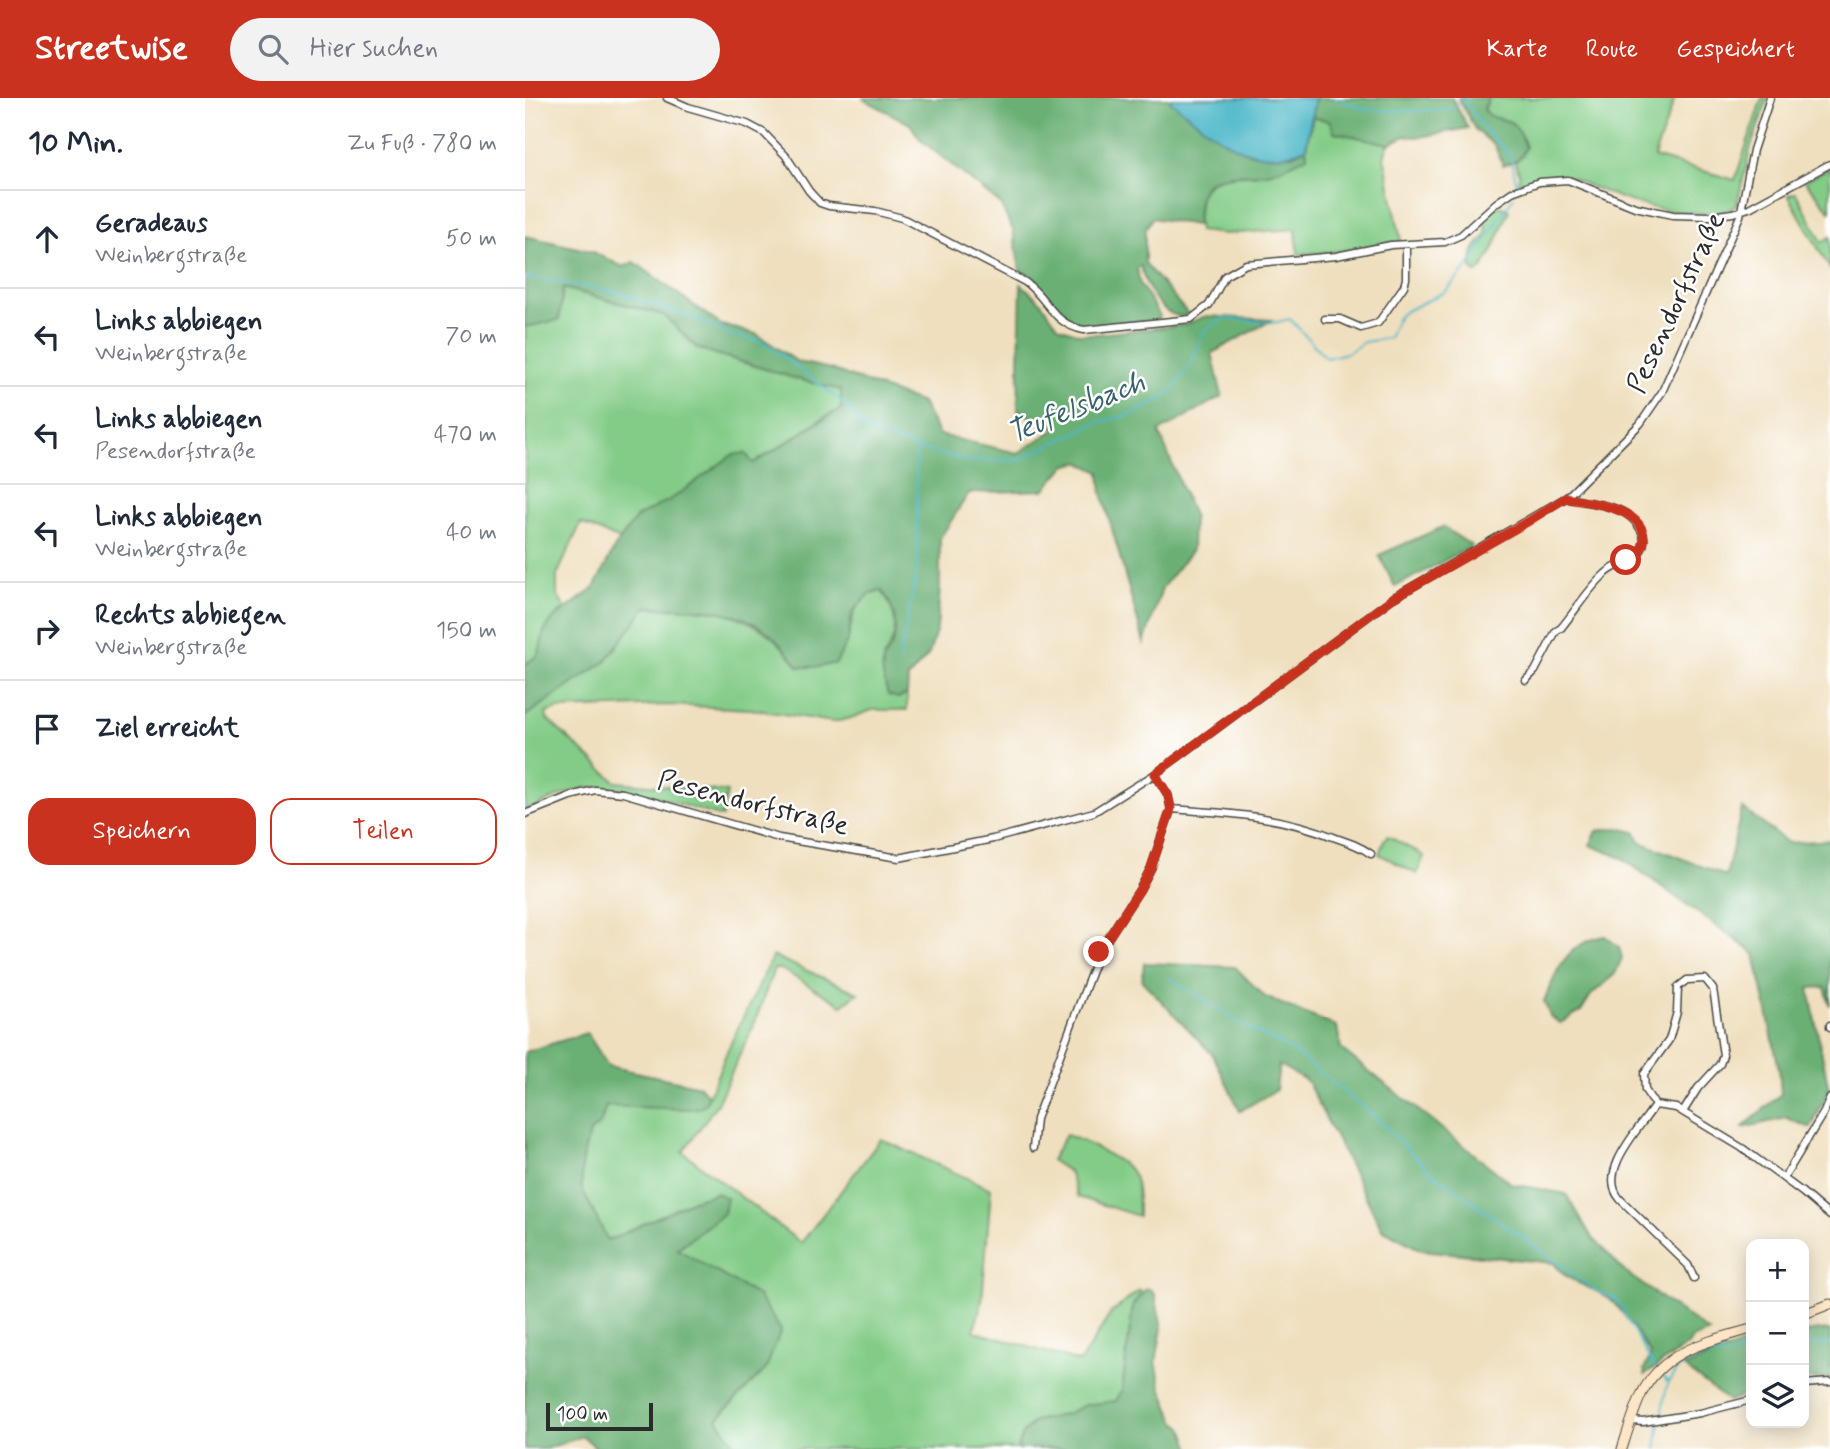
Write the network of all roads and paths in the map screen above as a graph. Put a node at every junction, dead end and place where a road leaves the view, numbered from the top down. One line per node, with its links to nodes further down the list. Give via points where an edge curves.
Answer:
1 (667, 98): 5 (street, via 757,128 773,141 820,203 888,214 916,225 1025,282 1059,320 1073,328 1097,330 1191,319 1209,305 1225,276 1247,264)
2 (1770, 98): 4 (street, via 1753,150)
3 (1830, 164): 4 (street, Pesendorfstraße)
4 (1741, 211): 5 (street, via 1709,216 1654,211 1557,179 1511,192 1454,239); 7 (street, Pesendorfstraße, via 1655,405)
5 (1406, 245): 6 (street, via 1404,286 1378,323 1361,328 1340,319)
6 (1325, 319)
7 (1567, 497): 9 (street, via 1622,512 1640,528 1643,545 1635,556 1604,574 1556,631); 11 (street, Pesendorfstraße, via 1393,598)
8 (1527, 670): 9 (street)
9 (1535, 671): 10 (street)
10 (1526, 680)
11 (1155, 774): 12 (street); 13 (street, Pesendorfstraße, via 1094,812 898,858 779,838 623,793 595,790)
12 (1171, 809): 14 (street, via 1252,814 1313,828); 18 (street, via 1151,868 1099,952 1036,1119)
13 (525, 814)
14 (1371, 854)
15 (1830, 1098): 19 (street)
16 (1655, 1105): 17 (street); 17 (street, via 1645,1090 1643,1074 1670,1037 1678,987 1688,980 1705,979 1713,989 1723,1055); 21 (street, via 1619,1156 1613,1188 1688,1265)
17 (1683, 1112): 19 (street)
18 (1033, 1148)
19 (1784, 1178): 20 (street)
20 (1830, 1216)
21 (1694, 1278)
22 (1830, 1304): 23 (street)
23 (1809, 1312)
24 (1746, 1331): 28 (street, via 1692,1347 1662,1366 1643,1392)
25 (1830, 1382): 26 (street)
26 (1809, 1384)
27 (1746, 1401): 28 (street, via 1700,1413)
28 (1632, 1421): 29 (street)
29 (1622, 1449)

